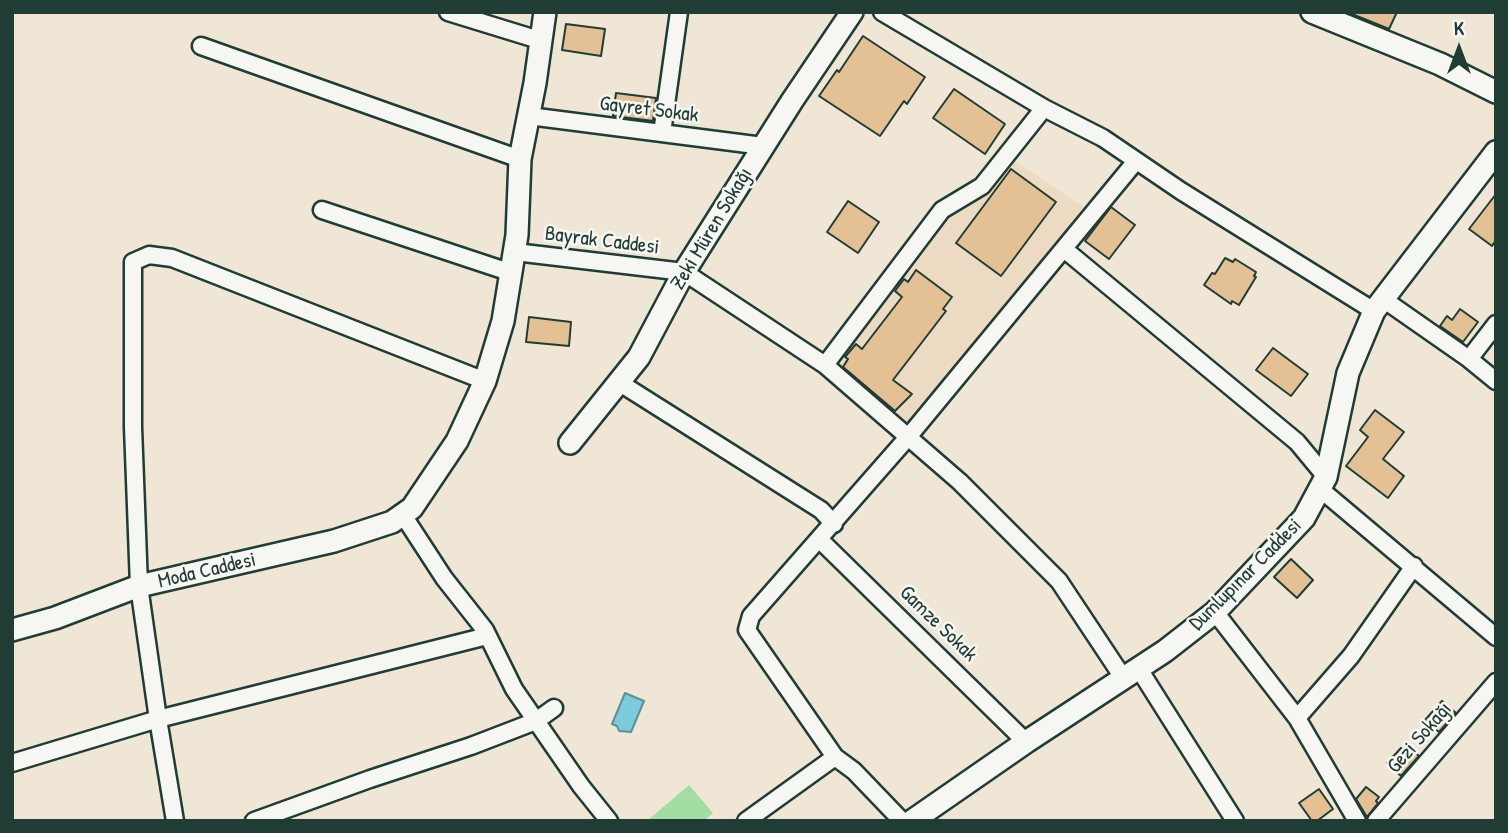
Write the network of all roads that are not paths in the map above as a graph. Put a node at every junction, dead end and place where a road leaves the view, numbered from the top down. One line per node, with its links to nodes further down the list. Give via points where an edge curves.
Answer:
1 (448, 12): 7 (street)
2 (545, 12): 7 (street)
3 (679, 12): 12 (street)
4 (852, 12): 13 (street, Zeki Müren Sokağı)
5 (882, 12): 10 (street)
6 (1312, 12): 9 (street)
7 (539, 40): 11 (street)
8 (201, 46): 15 (street)
9 (1496, 92)
10 (1044, 108): 16 (street); 24 (street, via 982,186 942,210)
11 (529, 116): 12 (street, Gayret Sokak); 15 (street)
12 (662, 133): 13 (street, Gayret Sokak)
13 (763, 146): 20 (street, Zeki Müren Sokağı)
14 (1496, 152): 21 (street, Dumlupınar Caddesi)
15 (520, 159): 19 (street)
16 (1136, 160): 18 (street); 21 (street)
17 (321, 210): 19 (street, Bayrak Caddesi)
18 (1063, 249): 28 (street); 30 (street, via 1297,442)
19 (513, 262): 20 (street, Bayrak Caddesi); 25 (street, via 503,321)
20 (684, 272): 24 (street); 27 (street, Zeki Müren Sokağı)
21 (1379, 305): 23 (street); 30 (street, Dumlupınar Caddesi, via 1348,373)
22 (1496, 324): 23 (street)
23 (1469, 359): 26 (street)
24 (825, 365): 28 (street)
25 (485, 381): 31 (street, via 457,441); 35 (street, via 172,258 149,255 133,262)
26 (1496, 381)
27 (620, 383): 29 (street, Zeki Müren Sokağı); 32 (street, via 821,510)
28 (909, 436): 32 (street); 40 (street, via 1059,581)
29 (570, 443)
30 (1323, 482): 34 (street); 36 (street, Dumlupınar Caddesi, via 1304,518)
31 (403, 515): 35 (street, Moda Caddesi, via 334,541); 38 (street)
32 (834, 524): 33 (street)
33 (820, 539): 46 (street, Gamze Sokak); 47 (street, via 751,616 747,630)
34 (1414, 566): 39 (street); 43 (street, via 1351,656)
35 (139, 586): 37 (street, Moda Caddesi); 44 (street)
36 (1215, 612): 40 (street, Dumlupınar Caddesi); 43 (street)
37 (12, 630)
38 (487, 636): 44 (street); 45 (street)
39 (1496, 637)
40 (1131, 674): 46 (street, Dumlupınar Caddesi); 54 (street)
41 (1496, 682): 56 (street, Gezi Sokağı)
42 (554, 708): 45 (street)
43 (1297, 718): 55 (street)
44 (158, 719): 48 (street); 51 (street)
45 (536, 721): 49 (street); 52 (street)
46 (1026, 742): 50 (street, Dumlupınar Caddesi)
47 (835, 757): 50 (street); 53 (street)
48 (12, 763)
49 (600, 819)
50 (911, 820)
51 (175, 821)
52 (254, 821)
53 (746, 821)
54 (1235, 821)
55 (1357, 821)
56 (1376, 821)

